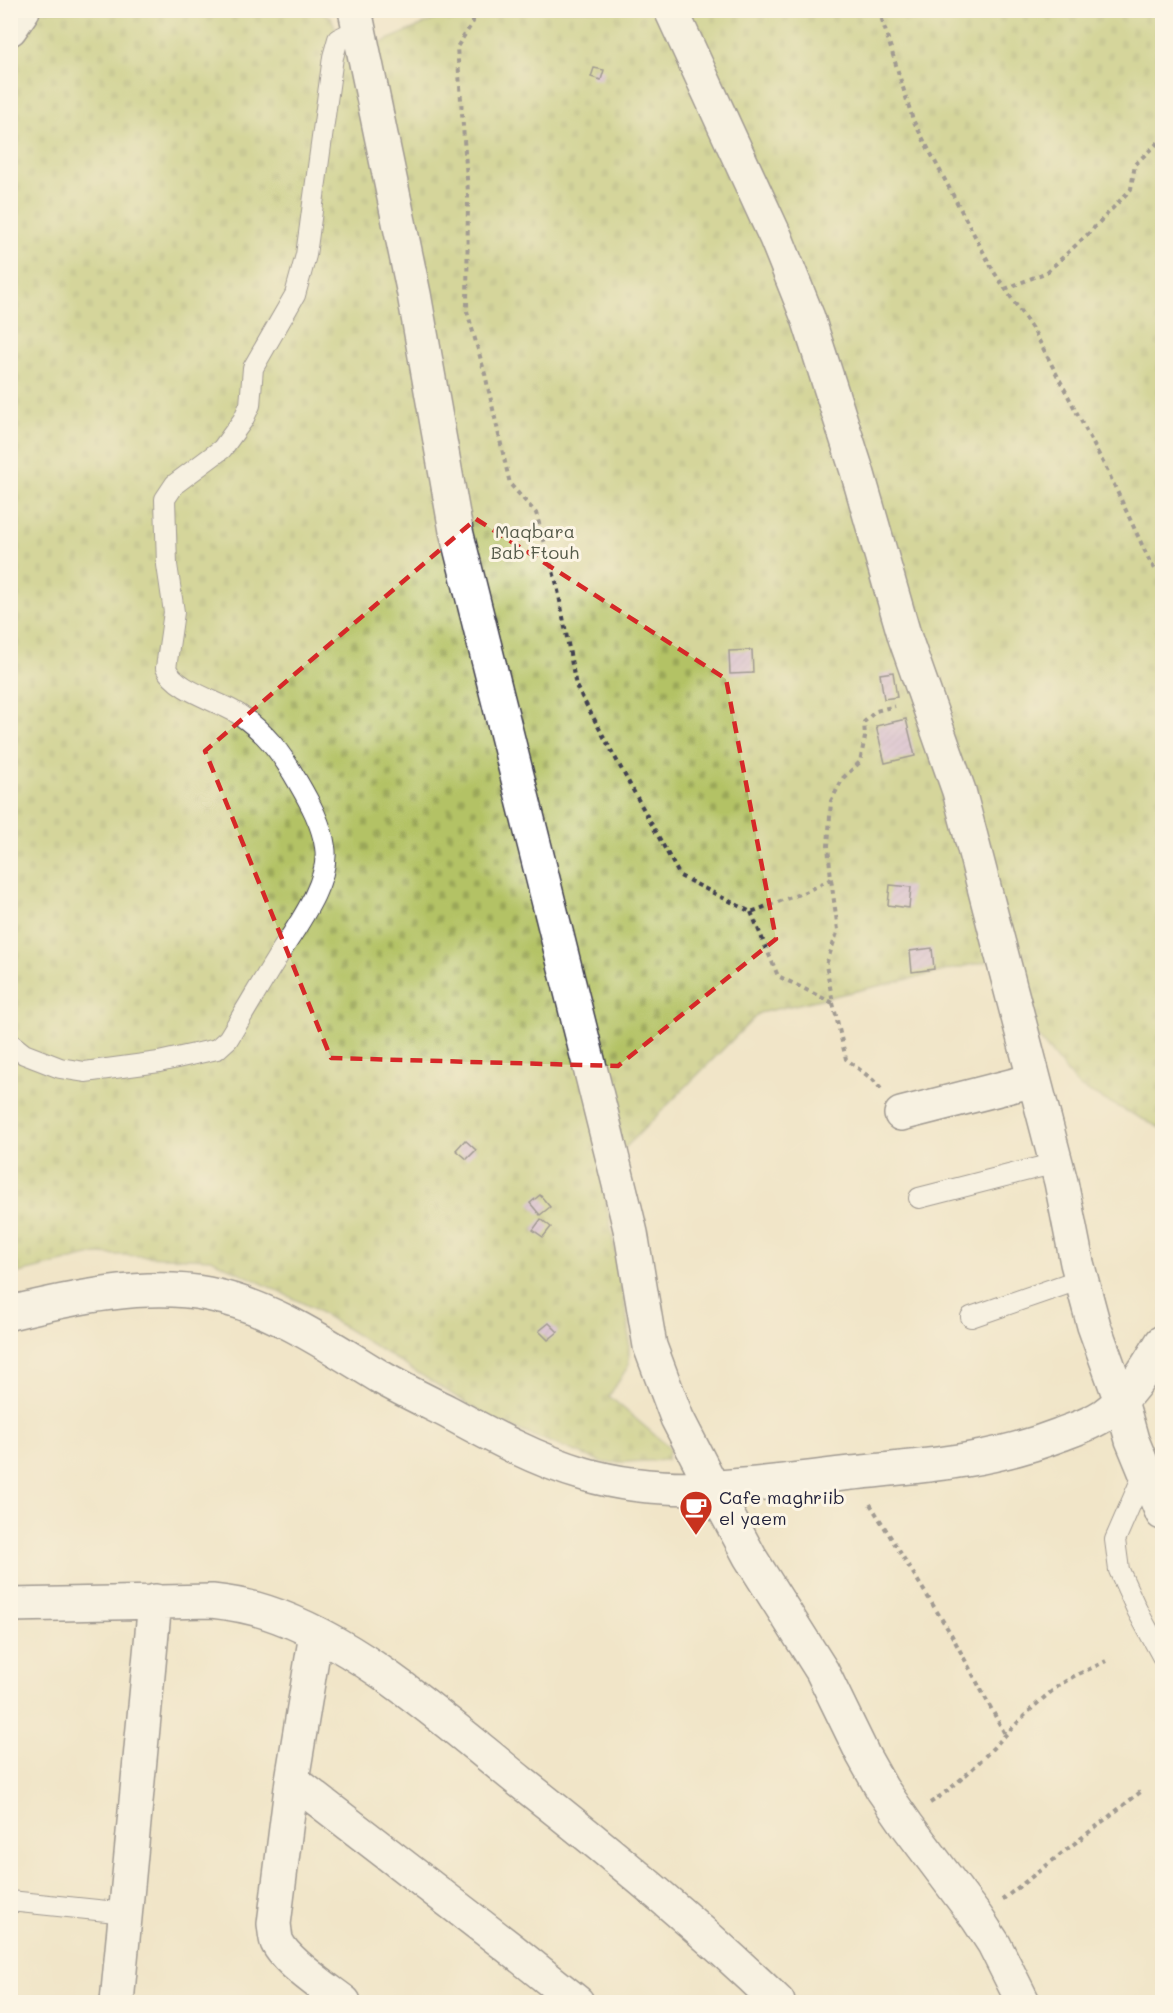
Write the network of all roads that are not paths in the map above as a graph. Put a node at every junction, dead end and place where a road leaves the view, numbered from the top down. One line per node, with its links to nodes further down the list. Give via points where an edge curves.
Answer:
1 (23, 10): 4 (street)
2 (671, 10): 6 (street, via 776,238 808,318 905,638 959,791)
3 (358, 20): 5 (lane, via 338,39 333,57 306,255 295,295 253,368 250,405 243,420 222,449 175,484 165,499 174,612 166,668 169,675 237,713 270,739 283,755 312,807 326,847 324,869 311,902 228,1039 218,1049 85,1072 60,1068 24,1054); 16 (street, via 414,294 456,531 626,1214 646,1330 665,1390)
4 (10, 29)
5 (10, 1043)
6 (1034, 1080): 7 (street); 8 (street)
7 (902, 1114)
8 (1056, 1163): 9 (lane); 10 (street)
9 (919, 1198)
10 (1081, 1279): 12 (lane); 14 (street)
11 (10, 1313): 16 (street, via 111,1294 158,1290 209,1294 271,1314 501,1442 543,1460 615,1482)
12 (971, 1317)
13 (1162, 1342): 14 (street)
14 (1121, 1401): 15 (street); 16 (street, via 1087,1424 1024,1448 930,1467)
15 (1145, 1471): 17 (street); 21 (lane, via 1115,1540 1119,1570)
16 (712, 1488): 29 (street, via 822,1671 862,1755 904,1821 994,1944)
17 (1162, 1513)
18 (155, 1601): 19 (street); 20 (street, via 241,1605); 24 (street)
19 (10, 1605)
20 (316, 1634): 22 (street); 25 (street, via 346,1649 393,1682 558,1810 736,1961)
21 (1162, 1656)
22 (292, 1780): 27 (street, via 274,1924 277,1942 294,1962); 28 (street)
23 (10, 1900): 24 (lane)
24 (126, 1913): 26 (street)
25 (771, 1999)
26 (117, 2002)
27 (344, 2002)
28 (577, 2002)
29 (1023, 2002)

